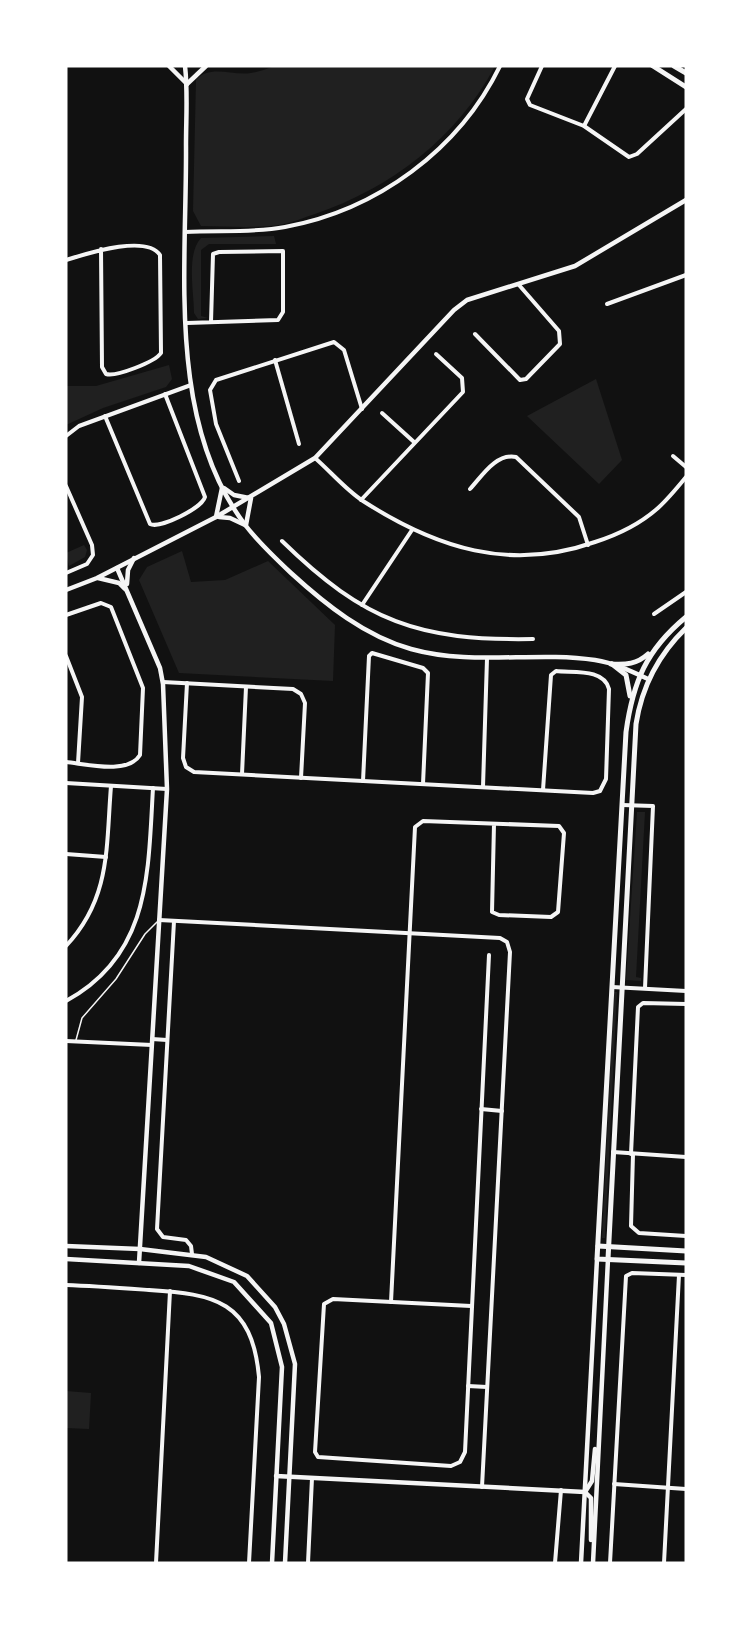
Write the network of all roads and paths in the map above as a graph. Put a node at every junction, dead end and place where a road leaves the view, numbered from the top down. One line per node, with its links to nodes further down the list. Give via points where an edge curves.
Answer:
1 (169, 66): 10 (street)
2 (185, 66): 10 (street)
3 (206, 66): 10 (street)
4 (500, 66): 15 (street, via 486,92 453,135 420,166 384,191 343,211 284,228)
5 (542, 66): 13 (street, via 527,99 533,107)
6 (615, 66): 13 (street)
7 (653, 66): 11 (main road)
8 (674, 66): 9 (main road)
9 (686, 73)
10 (187, 84): 15 (street)
11 (684, 87)
12 (686, 110): 13 (street, via 629,157)
13 (584, 126)
14 (686, 200): 19 (street, via 600,254)
15 (185, 232): 22 (street)
16 (101, 249): 16 (street, via 102,367 109,375 156,359 161,353 161,262 157,251 131,247); 17 (street)
17 (66, 260)
18 (686, 275): 20 (street)
19 (519, 285): 23 (street, via 559,331 560,344 526,379 520,380); 28 (street, via 467,300 454,310)
20 (607, 304)
21 (211, 322): 21 (street, via 213,254 283,251 281,317 276,321); 22 (street)
22 (187, 323): 26 (street)
23 (475, 334)
24 (436, 354): 32 (street, via 462,378 463,392)
25 (275, 360): 28 (street, via 328,342 339,344); 33 (street); 38 (street, via 211,385 216,424)
26 (191, 385): 27 (street); 40 (street, via 206,448)
27 (165, 394): 30 (street); 30 (street, via 205,497 200,505 161,525 150,524)
28 (362, 409): 35 (street)
29 (382, 413): 32 (street)
30 (105, 416): 31 (street)
31 (66, 436)
32 (414, 442): 43 (street)
33 (299, 444)
34 (673, 456): 36 (street)
35 (315, 458): 42 (street); 43 (street)
36 (686, 467)
37 (686, 477): 49 (street, via 643,519)
38 (239, 481)
39 (66, 486): 52 (street, via 93,555 87,564)
40 (222, 486): 42 (street, via 234,495); 44 (street); 45 (street)
41 (470, 489): 49 (street, via 498,459 516,457 579,517)
42 (251, 498): 44 (street); 46 (street)
43 (361, 500): 47 (street)
44 (234, 507): 45 (street); 46 (street)
45 (216, 517): 46 (street); 50 (street)
46 (246, 525): 65 (street, via 308,589 354,623 411,649)
47 (412, 530): 49 (street, via 466,549 506,556 558,553); 57 (street)
48 (282, 542): 57 (street, via 321,577)
49 (588, 545)
50 (134, 558): 51 (street); 55 (street, via 128,570)
51 (117, 568): 53 (street); 55 (street)
52 (66, 573)
53 (97, 578): 54 (street); 55 (street, via 119,583)
54 (66, 590)
55 (128, 590): 69 (street, via 156,654)
56 (686, 592): 58 (street)
57 (362, 605): 62 (street, via 437,635)
58 (654, 614)
59 (66, 615): 74 (street, via 101,603 111,607 143,688 140,754 136,761 126,766)
60 (686, 616): 63 (main road)
61 (686, 628): 68 (main road, via 668,647)
62 (533, 639)
63 (660, 641): 66 (main road, via 637,662); 67 (main road)
64 (66, 656): 74 (street, via 82,697)
65 (487, 659): 66 (street, via 571,657); 81 (street)
66 (611, 664): 67 (street); 72 (main road, via 626,675)
67 (639, 675): 68 (street); 72 (main road)
68 (648, 679): 86 (main road, via 636,724)
69 (163, 682): 70 (street); 83 (street)
70 (187, 683): 71 (street); 75 (street, via 183,758 186,766 194,772)
71 (246, 687): 75 (street); 76 (street, via 293,689 301,693 305,703)
72 (630, 700): 85 (main road)
73 (66, 762): 74 (street)
74 (78, 763)
75 (242, 774): 76 (street)
76 (301, 778): 77 (street)
77 (363, 781): 79 (street); 79 (street, via 372,653 423,668 428,673)
78 (66, 783): 80 (street)
79 (423, 784): 81 (street)
80 (111, 786): 82 (street); 89 (street)
81 (483, 787): 84 (street)
82 (153, 788): 83 (street); 99 (street, via 148,873 139,913 106,969 90,986)
83 (166, 789): 90 (street)
84 (543, 790): 84 (street, via 593,793 600,790 606,779 608,684 595,674 556,671 551,675)
85 (621, 805): 86 (street); 95 (main road)
86 (631, 805): 96 (main road); 97 (street, via 653,806)
87 (494, 824): 87 (street, via 559,826 564,833 558,912 551,917 492,912); 92 (street, via 423,821 415,827)
88 (66, 854): 89 (street)
89 (106, 857): 93 (street, via 93,910)
90 (159, 920): 91 (street); 103 (lane, via 82,1018); 104 (street)
91 (174, 921): 92 (street); 101 (street)
92 (410, 933): 106 (street, via 500,938 507,942 510,952); 126 (street)
93 (66, 946)
94 (489, 955): 105 (street)
95 (610, 986): 96 (street); 112 (main road)
96 (621, 987): 97 (street); 107 (main road)
97 (645, 988): 98 (street)
98 (686, 991)
99 (66, 1001)
100 (686, 1004): 108 (street, via 643,1003 638,1007)
101 (167, 1040): 104 (street); 116 (street, via 157,1229 163,1237 186,1240)
102 (66, 1041): 103 (street)
103 (76, 1041): 104 (street)
104 (152, 1042): 114 (street)
105 (481, 1109): 106 (street); 127 (street)
106 (502, 1111): 129 (street)
107 (613, 1152): 108 (street); 113 (main road)
108 (632, 1154): 109 (street); 110 (street, via 630,1222 639,1233)
109 (686, 1158)
110 (686, 1236)
111 (66, 1246): 114 (street)
112 (598, 1246): 113 (main road); 118 (main road)
113 (608, 1247): 115 (main road); 119 (main road)
114 (140, 1250): 116 (street); 120 (street)
115 (686, 1251)
116 (192, 1254): 132 (street, via 247,1276 275,1307 284,1324 295,1364)
117 (66, 1259): 120 (street)
118 (597, 1259): 119 (main road); 139 (street)
119 (608, 1259): 121 (main road); 130 (street)
120 (139, 1263): 131 (street, via 189,1266 234,1282 271,1323 282,1367)
121 (686, 1263)
122 (679, 1275): 123 (street); 134 (street, via 626,1276); 136 (street)
123 (686, 1275)
124 (66, 1285): 125 (street)
125 (170, 1291): 140 (street); 141 (street, via 198,1293 228,1306 245,1326 255,1351 259,1377)
126 (391, 1302): 127 (street); 128 (street, via 333,1299 324,1304 315,1452 322,1459 451,1466 460,1462 465,1452)
127 (471, 1306): 128 (street)
128 (468, 1386): 129 (street)
129 (487, 1387): 135 (street)
130 (600, 1416): 139 (street, via 592,1481); 147 (street)
131 (276, 1476): 132 (street); 142 (street)
132 (290, 1477): 133 (street); 143 (street)
133 (312, 1478): 135 (street); 144 (street)
134 (614, 1484): 136 (street); 148 (street)
135 (482, 1486): 138 (street)
136 (668, 1487): 137 (street); 149 (street)
137 (686, 1489)
138 (561, 1490): 139 (street); 145 (street)
139 (585, 1492): 146 (street); 147 (street, via 591,1498)
140 (156, 1563)
141 (249, 1563)
142 (272, 1563)
143 (285, 1563)
144 (308, 1563)
145 (555, 1563)
146 (581, 1563)
147 (592, 1563)
148 (610, 1563)
149 (664, 1563)

